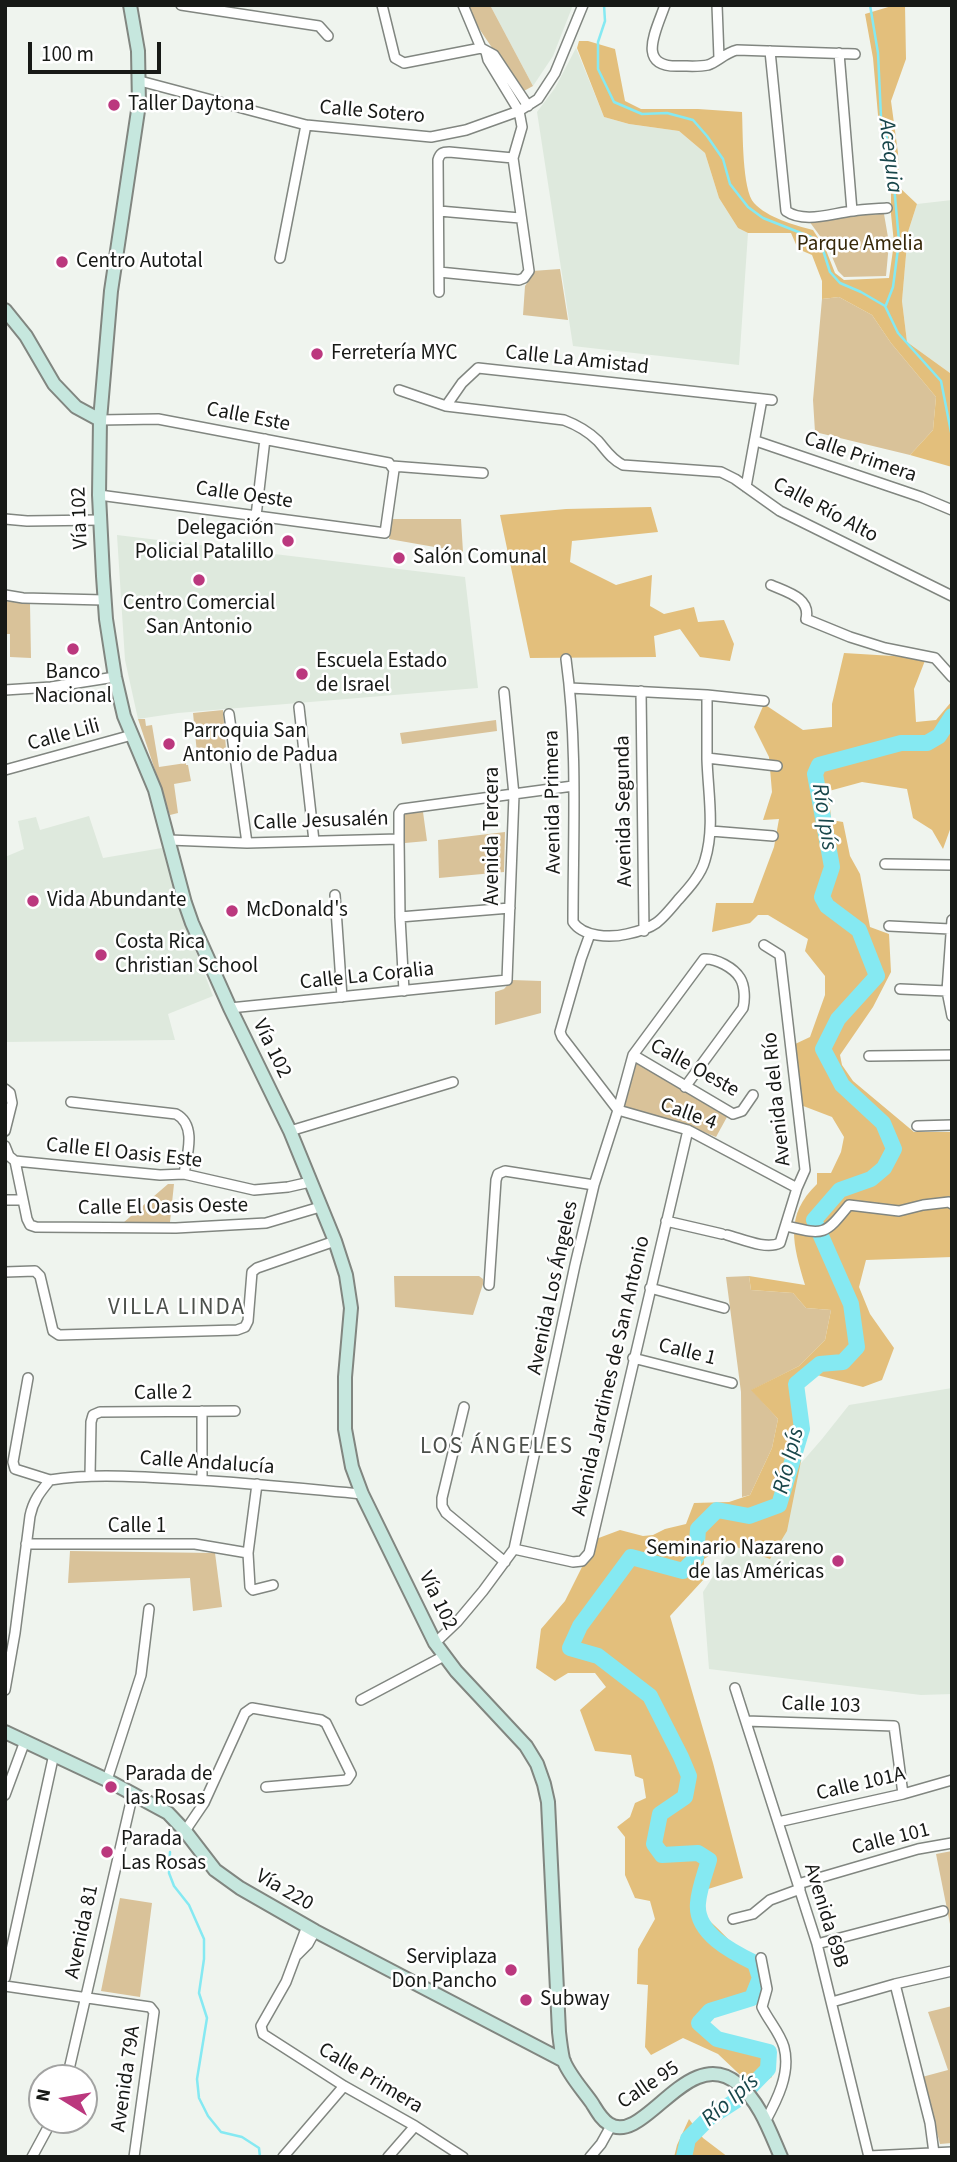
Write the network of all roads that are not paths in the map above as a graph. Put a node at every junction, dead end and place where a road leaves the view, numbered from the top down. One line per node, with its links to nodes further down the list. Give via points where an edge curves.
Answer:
1 (130, 5): 14 (main road, Vía 102)
2 (181, 5): 8 (street, via 319,26)
3 (382, 5): 9 (street, via 399,61)
4 (463, 5): 9 (street)
5 (583, 5): 15 (street, Calle Sotero, via 555,73 538,99)
6 (665, 5): 13 (street, via 652,45 657,63 667,67 705,65)
7 (717, 5): 13 (street)
8 (328, 36)
9 (484, 50): 15 (street)
10 (770, 51): 11 (street); 13 (street, via 737,50); 20 (street, via 786,211 794,217)
11 (839, 53): 12 (street); 20 (street)
12 (855, 54)
13 (719, 58)
14 (140, 81): 16 (street, Calle Sotero); 28 (main road, Vía 102, via 111,291)
15 (523, 108): 16 (street, Calle Sotero, via 466,130 431,137); 17 (street)
16 (306, 125): 22 (street)
17 (513, 158): 19 (street, via 443,152 438,160); 21 (street)
18 (887, 208): 20 (street)
19 (439, 211): 21 (street); 23 (street)
20 (852, 211)
21 (520, 218): 23 (street, via 527,275 519,280)
22 (280, 258)
23 (439, 272): 24 (street)
24 (439, 292)
25 (5, 310): 28 (main road, via 54,384 76,407)
26 (399, 390): 27 (street)
27 (446, 406): 30 (street, Calle La Amistad, via 478,368 767,399); 33 (street, Calle Río Alto, via 564,420 589,432 623,465 721,472)
28 (100, 420): 29 (street, Calle Este, via 158,419); 34 (main road, Vía 102)
29 (265, 439): 31 (street, Calle Este); 36 (street)
30 (756, 441): 33 (street); 35 (street, Calle Primera)
31 (391, 464): 32 (street, Calle Este); 36 (street, Calle Oeste, via 394,471 385,533)
32 (483, 473)
33 (746, 487): 41 (street, Calle Río Alto, via 780,511)
34 (99, 495): 36 (street, Calle Oeste); 38 (main road, Vía 102)
35 (952, 510)
36 (256, 516)
37 (5, 519): 38 (street)
38 (100, 520): 42 (main road, Vía 102)
39 (771, 585): 45 (street, via 802,600 804,622 934,658)
40 (5, 595): 42 (street)
41 (952, 596)
42 (104, 600): 44 (main road, Vía 102)
43 (566, 659): 46 (street, Avenida Primera)
44 (115, 677): 47 (street); 54 (main road, Vía 102)
45 (952, 677)
46 (570, 688): 48 (street); 58 (street, Avenida Primera)
47 (5, 690)
48 (641, 691): 50 (street); 73 (street, Avenida Segunda)
49 (504, 692): 59 (street, Avenida Tercera)
50 (707, 695): 51 (street); 55 (street)
51 (764, 701)
52 (299, 707): 64 (street)
53 (229, 715): 65 (street)
54 (132, 735): 57 (street, Calle Lili); 63 (main road, Vía 102)
55 (707, 758): 56 (street); 60 (street)
56 (777, 766)
57 (5, 770)
58 (573, 786): 59 (street, Calle Jesusalén); 74 (street, Avenida Primera, via 573,922)
59 (514, 795): 62 (street, Calle Jesusalén, via 402,810); 69 (street, Avenida Tercera)
60 (711, 831): 61 (street); 73 (street, via 704,863 694,880 656,925)
61 (773, 836)
62 (399, 839): 64 (street, Calle Jesusalén); 70 (street)
63 (169, 840): 65 (street, Calle Jesusalén); 81 (main road, Vía 102, via 185,903)
64 (314, 841): 65 (street, Calle Jesusalén)
65 (247, 843)
66 (885, 864): 67 (street)
67 (952, 864)
68 (335, 895): 80 (street)
69 (510, 908): 70 (street); 76 (street, Avenida Tercera)
70 (400, 918): 79 (street)
71 (951, 924): 72 (street); 78 (street)
72 (889, 926)
73 (643, 931): 74 (street, via 620,936)
74 (590, 934): 91 (street, via 560,1032)
75 (764, 945): 102 (street, Avenida del Río, via 780,955 805,1170)
76 (507, 980): 79 (street, Calle La Coralia)
77 (900, 989): 78 (street)
78 (947, 990): 82 (street)
79 (404, 991): 80 (street, Calle La Coralia)
80 (342, 997): 81 (street, Calle La Coralia)
81 (230, 1007): 96 (main road, Vía 102)
82 (952, 1016)
83 (632, 1055): 87 (street, Calle Oeste); 87 (street, via 704,960 711,958 733,971 740,978 743,1008); 91 (street, Avenida Los Ángeles)
84 (952, 1055): 85 (street)
85 (869, 1056)
86 (453, 1082): 96 (street)
87 (685, 1087): 89 (street, Calle Oeste, via 738,1114)
88 (5, 1089): 94 (street, via 12,1103)
89 (753, 1095)
90 (71, 1102): 99 (street, via 183,1118 188,1127)
91 (618, 1110): 95 (street, Calle 4); 101 (street, Avenida Los Ángeles)
92 (952, 1125): 93 (street)
93 (918, 1126)
94 (5, 1130)
95 (688, 1130): 102 (street, Calle 4); 107 (street, Avenida Jardines de San Antonio)
96 (290, 1131): 100 (main road, Vía 102)
97 (5, 1146): 98 (street)
98 (15, 1161): 99 (street, Calle El Oasis Este); 104 (street, Calle El Oasis Este)
99 (184, 1174): 100 (street, Calle El Oasis Este, via 254,1190)
100 (310, 1182): 106 (main road, Vía 102)
101 (594, 1185): 111 (street, via 505,1171 498,1174); 126 (street, Avenida Los Ángeles)
102 (797, 1188): 108 (street, Avenida del Río)
103 (5, 1200): 104 (street)
104 (23, 1200): 106 (street, Calle El Oasis Oeste, via 30,1225 36,1227 266,1223)
105 (952, 1204): 108 (street, via 938,1202 899,1211 849,1205 828,1230 814,1233)
106 (320, 1207): 109 (main road, Vía 102)
107 (666, 1221): 108 (street, via 774,1246 780,1243); 112 (street, Avenida Jardines de San Antonio)
108 (786, 1226)
109 (335, 1241): 110 (street, via 252,1272 248,1321 237,1330 59,1335 53,1331 40,1276 35,1271); 124 (main road, Vía 102, via 351,1308 345,1429)
110 (5, 1272)
111 (489, 1285)
112 (650, 1288): 113 (street); 114 (street, Avenida Jardines de San Antonio)
113 (724, 1308)
114 (633, 1358): 116 (street, Calle 1); 126 (street, Avenida Jardines de San Antonio, via 589,1553 573,1562)
115 (28, 1378): 121 (street, via 13,1462 15,1469)
116 (732, 1383)
117 (464, 1407): 128 (street, via 442,1506)
118 (202, 1411): 119 (street, Calle 2); 120 (street, Calle 2, via 93,1415); 122 (street)
119 (235, 1411)
120 (90, 1476): 121 (street, Calle Andalucía); 122 (street, Calle Andalucía)
121 (51, 1480): 125 (street, via 32,1504)
122 (202, 1480): 123 (street, Calle Andalucía)
123 (257, 1484): 124 (street, Calle Andalucía); 127 (street)
124 (362, 1494): 131 (main road, Vía 102)
125 (26, 1544): 127 (street, Calle 1, via 195,1544); 134 (street)
126 (514, 1549): 128 (street, Avenida Los Ángeles)
127 (248, 1553): 129 (street, via 251,1589)
128 (505, 1562): 131 (street, Avenida Los Ángeles)
129 (272, 1585)
130 (149, 1609): 140 (street, via 141,1675)
131 (435, 1643): 132 (main road, Vía 102)
132 (444, 1656): 135 (street); 162 (main road, Vía 102, via 526,1746 544,1784)
133 (734, 1688): 136 (street, Avenida 69B)
134 (5, 1690)
135 (361, 1700)
136 (746, 1721): 144 (street, Calle 103, via 894,1726); 146 (street, Avenida 69B)
137 (5, 1732): 138 (main road, Vía 220)
138 (24, 1741): 139 (main road, Vía 220); 145 (street)
139 (54, 1754): 140 (main road, Vía 220); 157 (street)
140 (107, 1780): 143 (main road, Vía 220)
141 (952, 1780): 144 (street, Calle 101A)
142 (266, 1787): 147 (street, via 347,1780 351,1774 326,1723 248,1709 204,1803)
143 (133, 1793): 147 (main road, Vía 220, via 168,1813); 160 (street, Avenida 81)
144 (903, 1794): 146 (street, Calle 101A)
145 (5, 1796)
146 (778, 1822): 149 (street, Avenida 69B)
147 (185, 1831): 152 (main road, Vía 220, via 215,1870)
148 (952, 1843): 149 (street, Calle 101)
149 (799, 1886): 151 (street, Calle 101, via 753,1914); 153 (street, Avenida 69B)
150 (943, 1911): 153 (street)
151 (733, 1919)
152 (311, 1928): 154 (street); 154 (street, via 308,1944); 163 (main road, Vía 220)
153 (817, 1944): 161 (street, Avenida 69B)
154 (296, 1956): 166 (street, Calle Primera, via 261,2030)
155 (761, 1958): 167 (street, via 767,1989 762,2007 784,2046 786,2068)
156 (952, 1971): 158 (street)
157 (5, 1978)
158 (895, 1984): 161 (street); 171 (street)
159 (5, 1986): 160 (street)
160 (87, 1997): 165 (street, Avenida 81); 175 (street, Avenida 79A, via 150,2007 154,2012)
161 (832, 2002): 173 (street, Avenida 69B)
162 (559, 2032): 163 (main road, via 551,2046); 164 (main road, Vía 102)
163 (540, 2050): 164 (main road, Vía 220)
164 (564, 2061): 169 (main road, Calle 95)
165 (70, 2064)
166 (344, 2086): 168 (street, Calle Primera); 176 (street)
167 (765, 2122): 169 (main road, Calle 95, via 740,2085 713,2072 681,2086 644,2117 624,2127); 180 (main road, Calle 95)
168 (415, 2126): 177 (street); 178 (street, Calle Primera)
169 (611, 2126): 179 (street)
170 (44, 2134): 174 (street)
171 (934, 2152): 172 (street); 173 (street)
172 (952, 2152)
173 (869, 2156)
174 (32, 2157)
175 (134, 2157)
176 (283, 2157)
177 (388, 2157)
178 (463, 2157)
179 (590, 2157)
180 (781, 2157)

